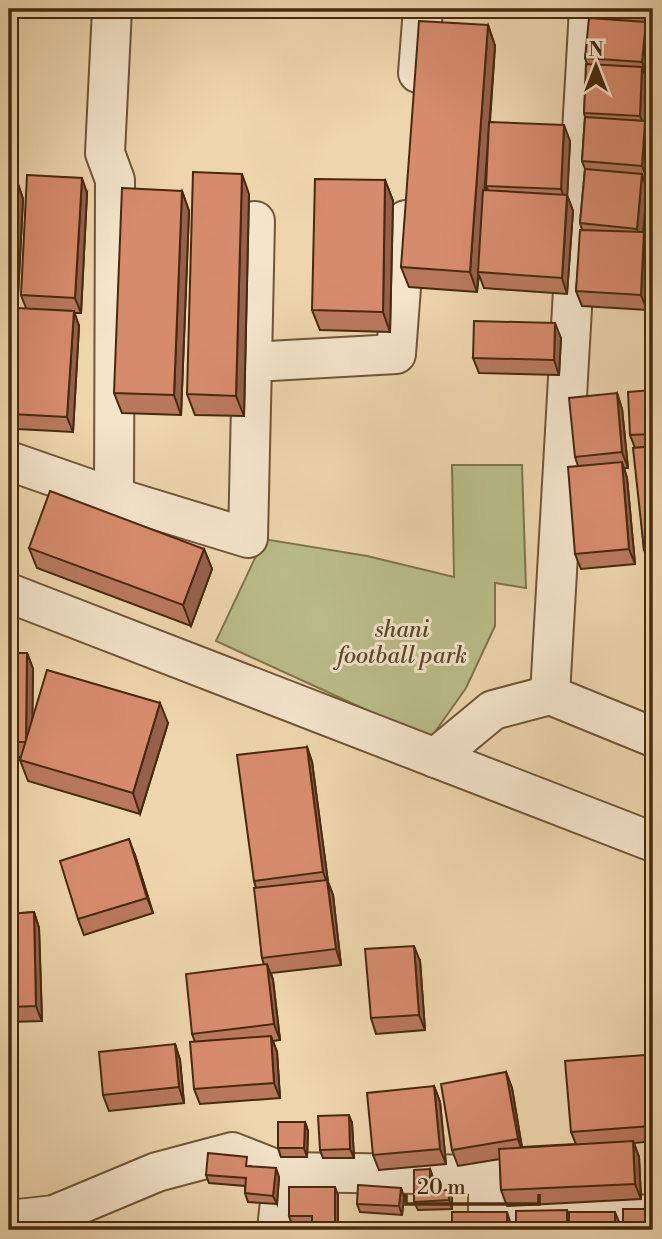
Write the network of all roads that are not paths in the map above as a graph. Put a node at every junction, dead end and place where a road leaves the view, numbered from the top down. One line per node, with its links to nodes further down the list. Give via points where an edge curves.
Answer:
1 (112, 9): 9 (street, via 105,153 115,180)
2 (423, 9): 4 (street)
3 (589, 9): 11 (street)
4 (415, 105)
5 (409, 188): 7 (street, via 396,354)
6 (255, 220): 7 (street)
7 (252, 362): 9 (street, via 248,538)
8 (9, 461): 9 (street)
9 (114, 497)
10 (9, 593): 13 (street)
11 (550, 695): 12 (street); 13 (street, via 492,710)
12 (653, 737)
13 (435, 758): 14 (street)
14 (653, 842)
15 (284, 1172): 16 (street, via 488,1175 488,1223); 17 (street, via 232,1152 157,1172 54,1215); 18 (street)
16 (653, 1214)
17 (9, 1220)
18 (277, 1230)

